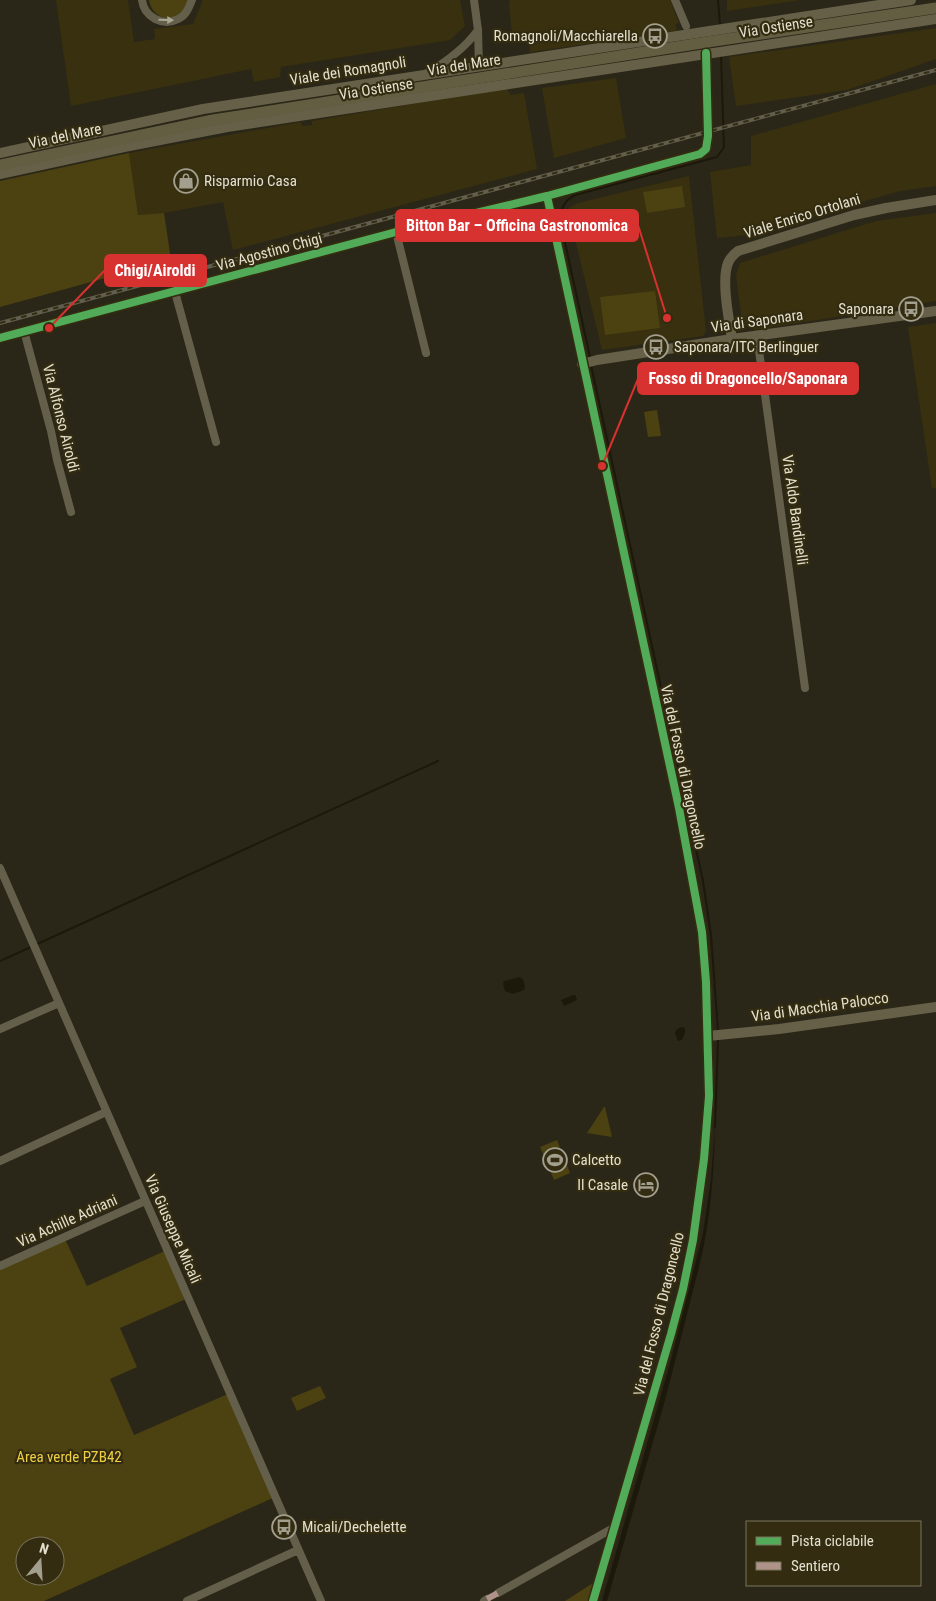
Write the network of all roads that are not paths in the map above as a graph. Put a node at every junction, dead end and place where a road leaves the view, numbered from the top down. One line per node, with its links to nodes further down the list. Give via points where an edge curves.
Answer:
1 (142, 0): 2 (street, one-way to 2, via 148,15 166,22 180,18)
2 (192, 0)
3 (474, 0): 9 (street)
4 (675, 0): 8 (street)
5 (911, 0): 11 (street)
6 (936, 8): 11 (main road, Via del Mare)
7 (936, 18): 11 (street, Via Ostiense)
8 (686, 26)
9 (478, 30): 13 (street); 14 (street, via 464,46)
10 (714, 35): 11 (main road, Via del Mare); 13 (street, Viale dei Romagnoli); 16 (main road, Via del Mare, via 206,122)
11 (733, 38): 12 (street, Via Ostiense)
12 (706, 53): 17 (street, Via Ostiense, via 226,127); 18 (street, via 709,128 704,151)
13 (479, 66): 14 (street, Viale dei Romagnoli)
14 (426, 74): 15 (street, Viale dei Romagnoli, via 203,109)
15 (0, 153)
16 (0, 165)
17 (0, 174)
18 (547, 196): 20 (street, Via Agostino Chigi); 28 (street, Via del Fosso di Dragoncello)
19 (936, 200): 26 (street, Viale Enrico Ortolani, via 854,215 738,251 728,263 726,274)
20 (396, 232): 21 (street, Via Agostino Chigi); 27 (street)
21 (175, 292): 23 (street, Via Agostino Chigi); 29 (street)
22 (936, 311): 24 (street, Via di Saponara)
23 (24, 331): 25 (street, Via Agostino Chigi); 30 (street, Via Alfonso Airoldi)
24 (757, 336): 26 (street, Via di Saponara); 31 (street, Via Aldo Bandinelli)
25 (0, 338)
26 (732, 339): 28 (street, Via di Saponara)
27 (426, 353)
28 (584, 363): 37 (street, Via del Fosso di Dragoncello, via 679,808 702,932)
29 (216, 442)
30 (71, 512)
31 (805, 688)
32 (0, 868): 33 (street, Via Giuseppe Micali)
33 (4, 885): 34 (street, Via Giuseppe Micali)
34 (59, 1003): 36 (street); 38 (street, Via Giuseppe Micali)
35 (936, 1007): 37 (street, Via di Macchia Palocco)
36 (0, 1029)
37 (715, 1035): 42 (street, Via del Fosso di Dragoncello, via 701,1192 693,1240 673,1325)
38 (106, 1112): 39 (street); 40 (street, Via Giuseppe Micali)
39 (0, 1161)
40 (145, 1202): 41 (street, Via Achille Adriani); 43 (street, Via Giuseppe Micali)
41 (0, 1266)
42 (614, 1527): 44 (street); 47 (street, Via del Fosso di Dragoncello)
43 (298, 1550): 45 (street); 46 (street, Via Giuseppe Micali)
44 (498, 1593)
45 (186, 1601)
46 (321, 1601)
47 (594, 1601)

